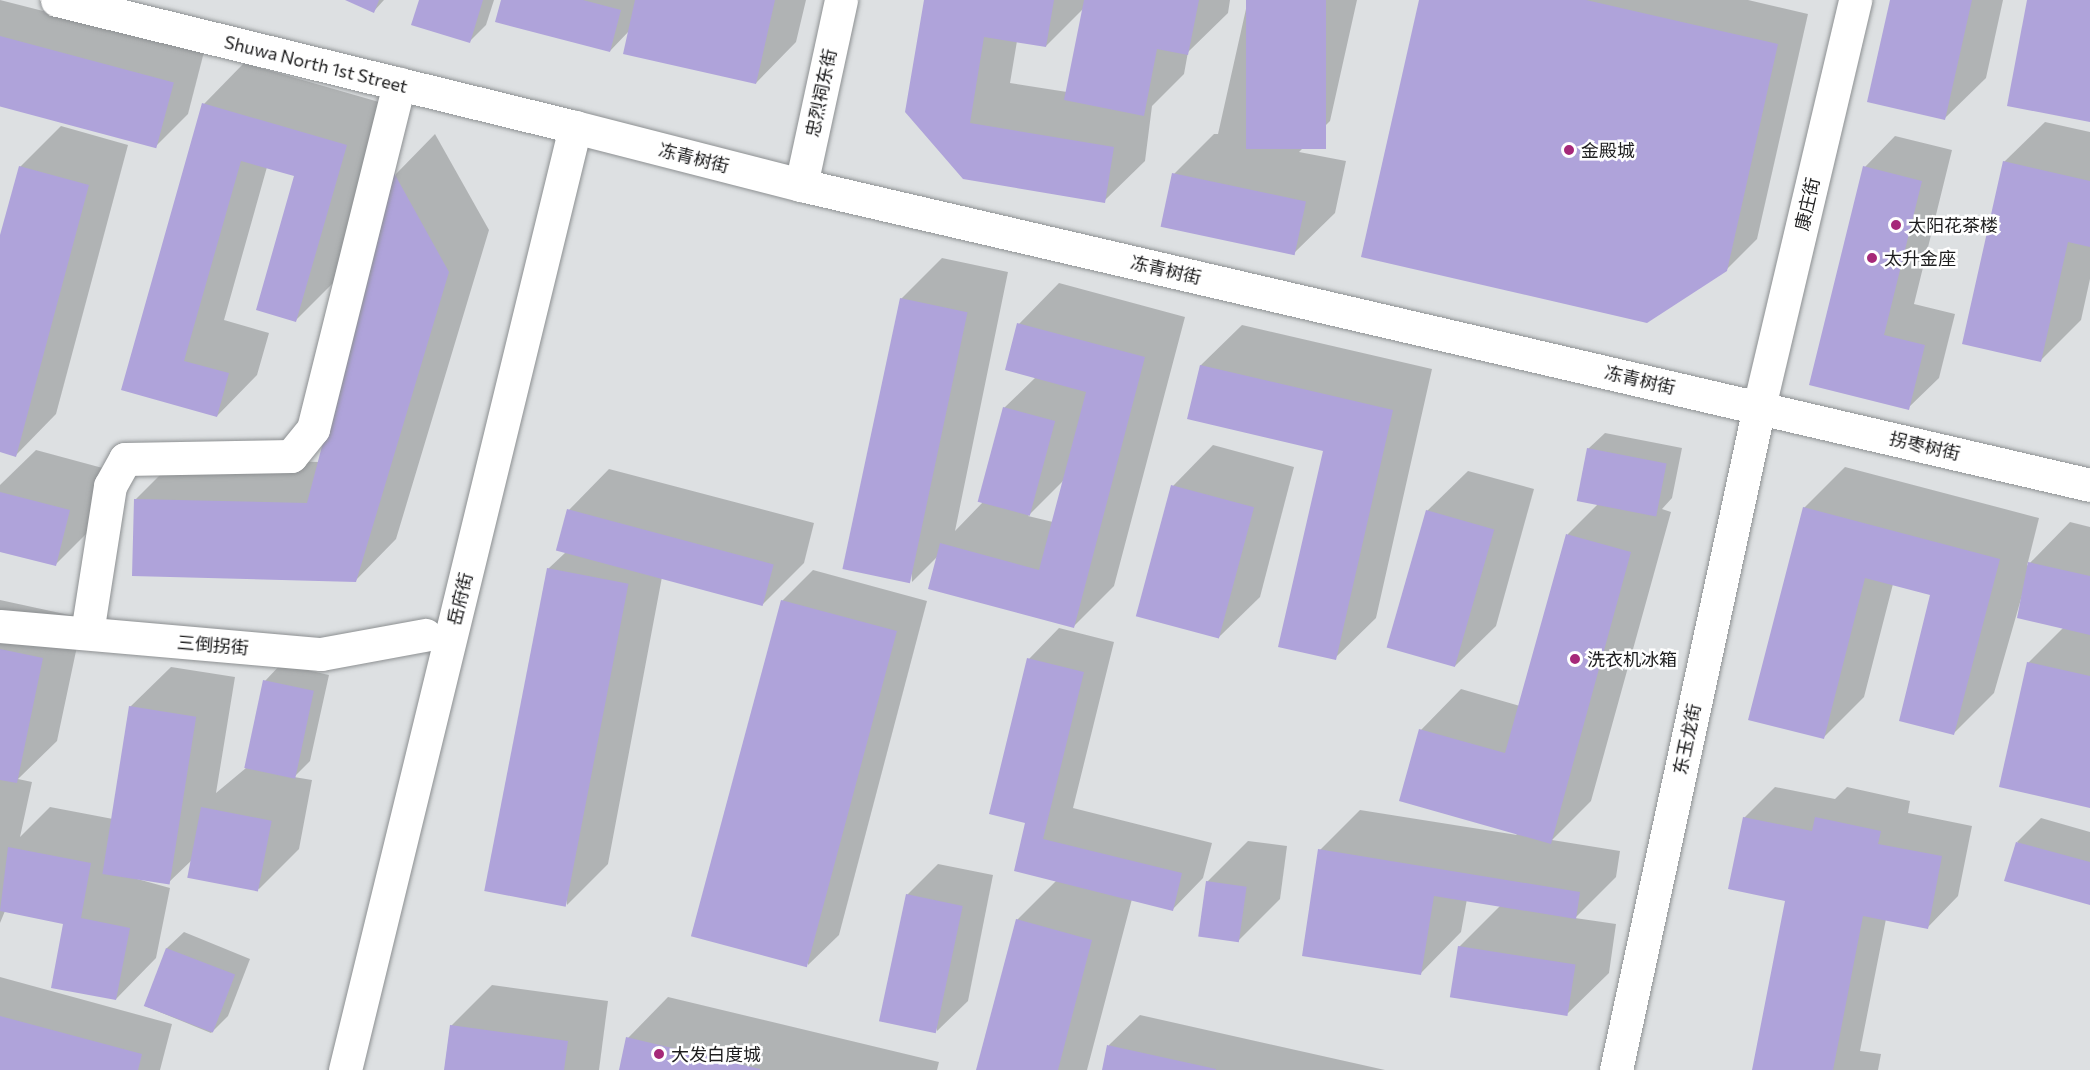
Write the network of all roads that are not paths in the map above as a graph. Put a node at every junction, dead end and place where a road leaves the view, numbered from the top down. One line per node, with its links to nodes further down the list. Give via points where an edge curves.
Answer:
1 (57, 0): 4 (street, Shuwa North 1st Street)
2 (841, 0): 6 (street, 忠烈祠东街)
3 (1855, 0): 7 (street, 康庄街)
4 (399, 84): 5 (street, Shuwa North 1st Street); 10 (street, via 313,429 291,456 125,459 110,486)
5 (575, 128): 6 (street, 冻青树街); 12 (street, 岳府街)
6 (801, 185): 7 (street, 冻青树街)
7 (1759, 407): 8 (street, 拐枣树街); 13 (street, 东玉龙街)
8 (2090, 485)
9 (0, 626): 10 (street, 三倒拐街)
10 (87, 633): 11 (street, 三倒拐街, via 321,654)
11 (425, 635)
12 (345, 1070)
13 (1616, 1070)

